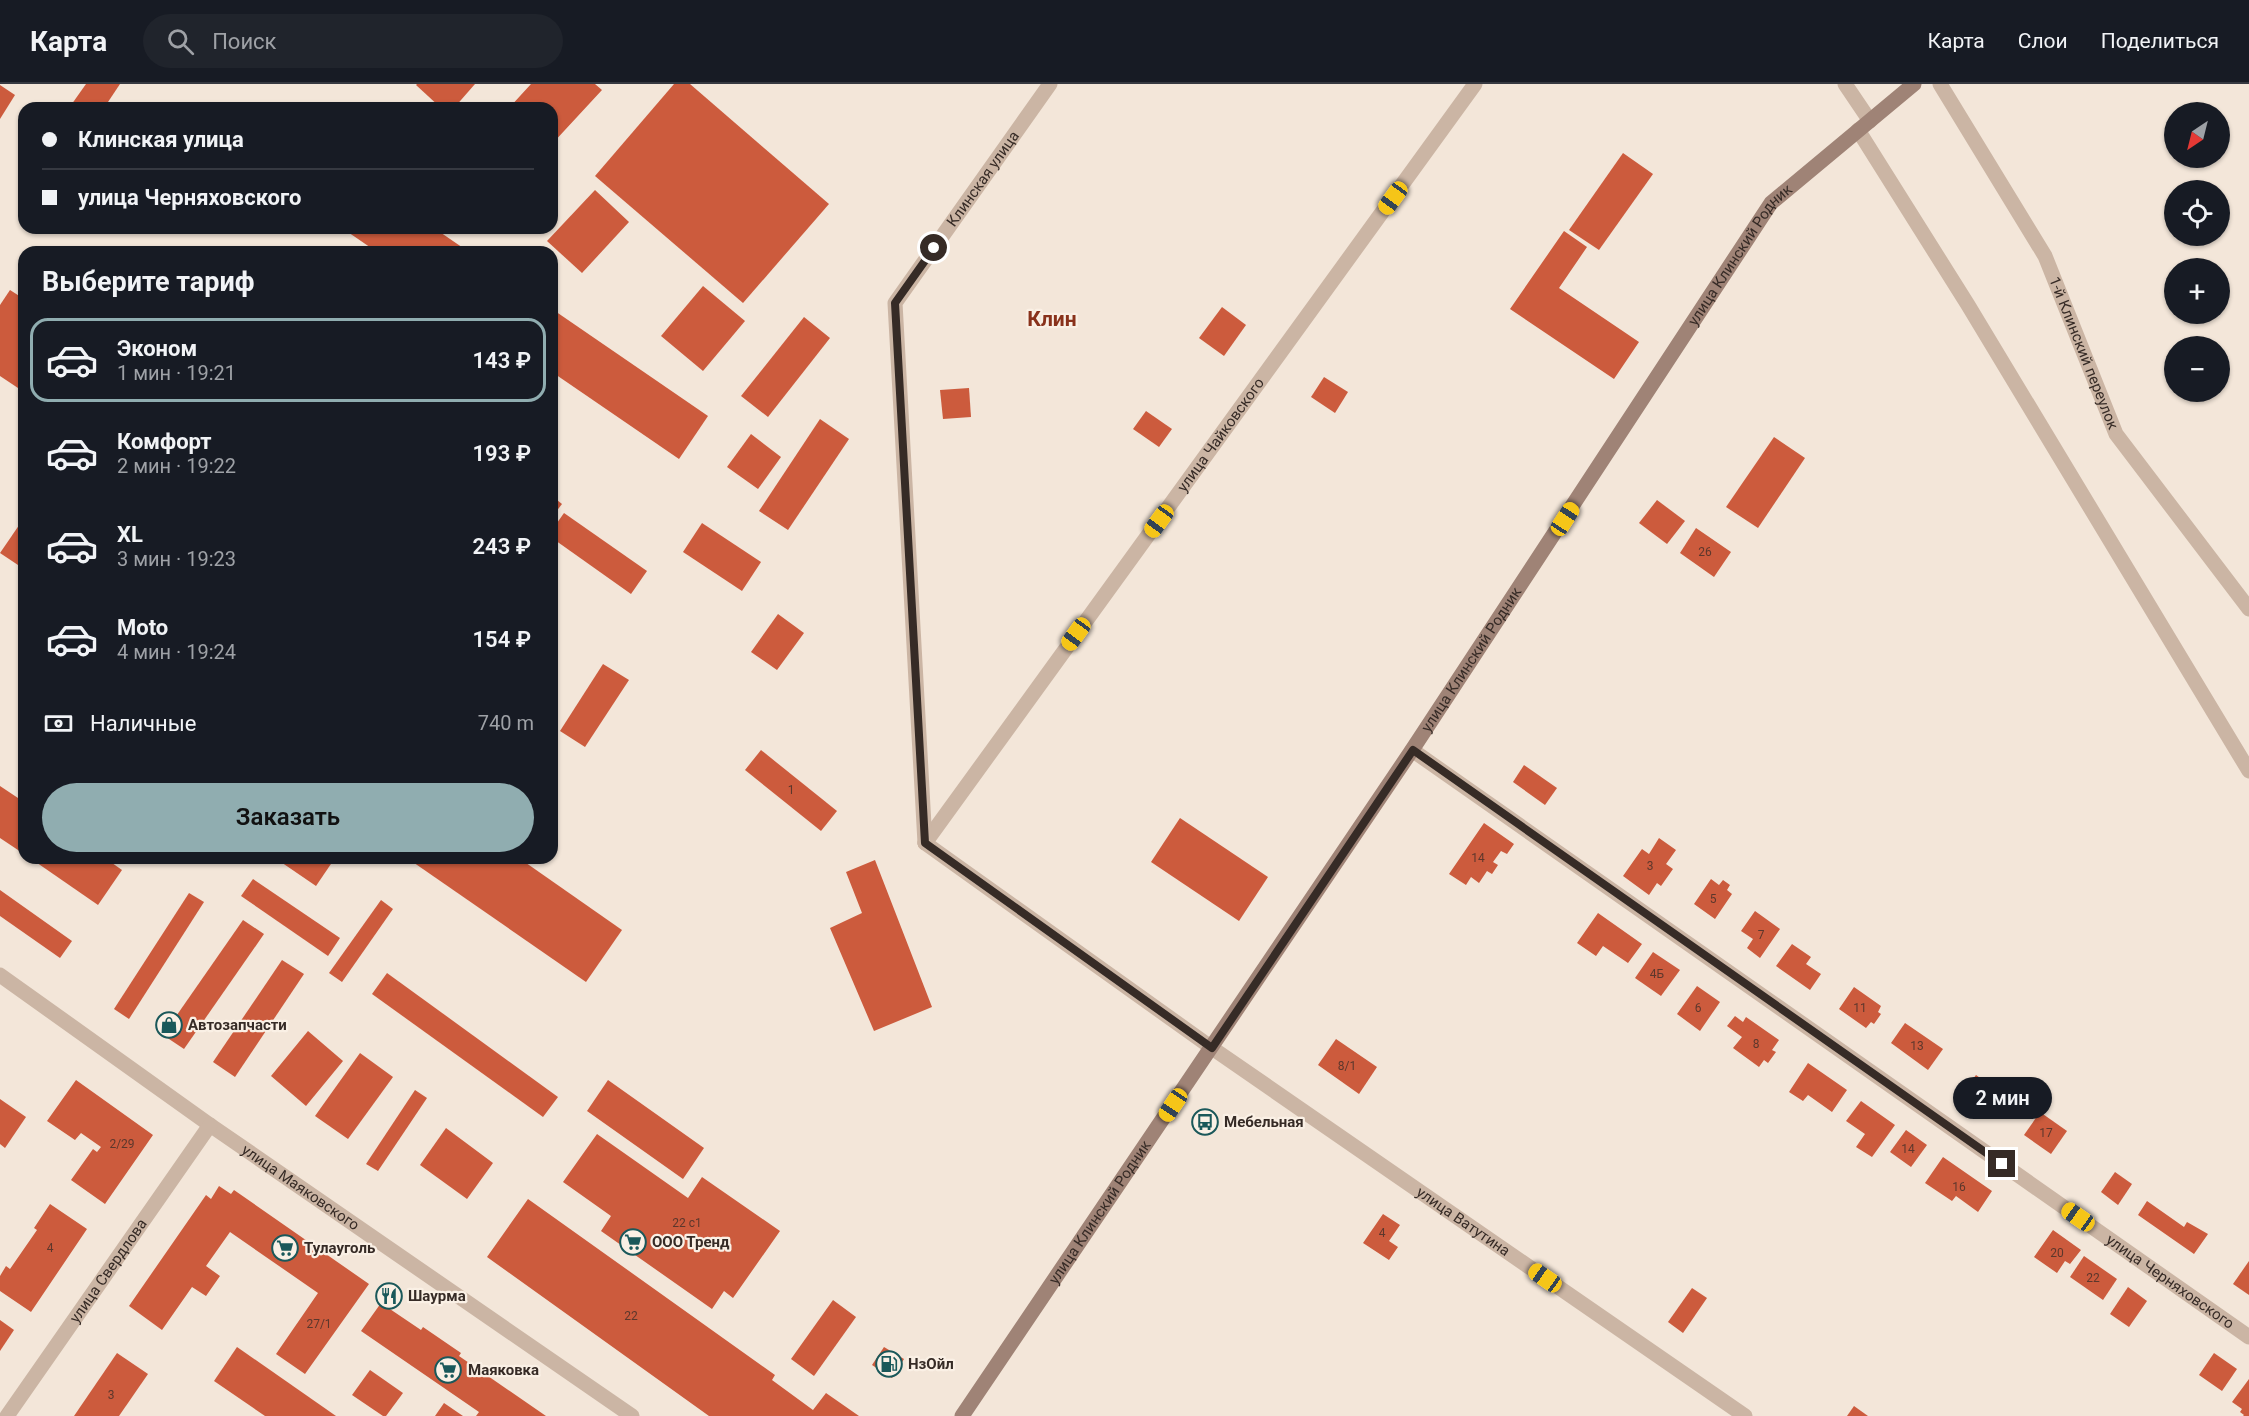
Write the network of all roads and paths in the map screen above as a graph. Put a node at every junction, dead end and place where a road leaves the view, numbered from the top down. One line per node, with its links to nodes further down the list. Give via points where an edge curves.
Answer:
1 (1050, 84): 10 (street, Клинская улица, via 895,303)
2 (1475, 84): 10 (street, улица Чайковского)
3 (1845, 84): 6 (street)
4 (1914, 84): 6 (main road, улица Клинский Родник)
5 (1940, 84): 7 (street, 1-й Клинский переулок, via 2046,256 2116,434)
6 (1864, 126): 8 (main road, улица Клинский Родник, via 1771,203); 9 (street)
7 (2249, 609)
8 (1413, 750): 12 (main road, улица Клинский Родник); 14 (street, улица Черняховского)
9 (2249, 771)
10 (925, 843): 12 (street, улица Ватутина)
11 (0, 975): 13 (street, улица Маяковского)
12 (1212, 1048): 17 (main road, улица Клинский Родник); 18 (street, улица Ватутина)
13 (210, 1125): 15 (street, улица Свердлова); 16 (street, улица Маяковского)
14 (2249, 1337)
15 (7, 1416)
16 (632, 1416)
17 (962, 1416)
18 (1745, 1416)

